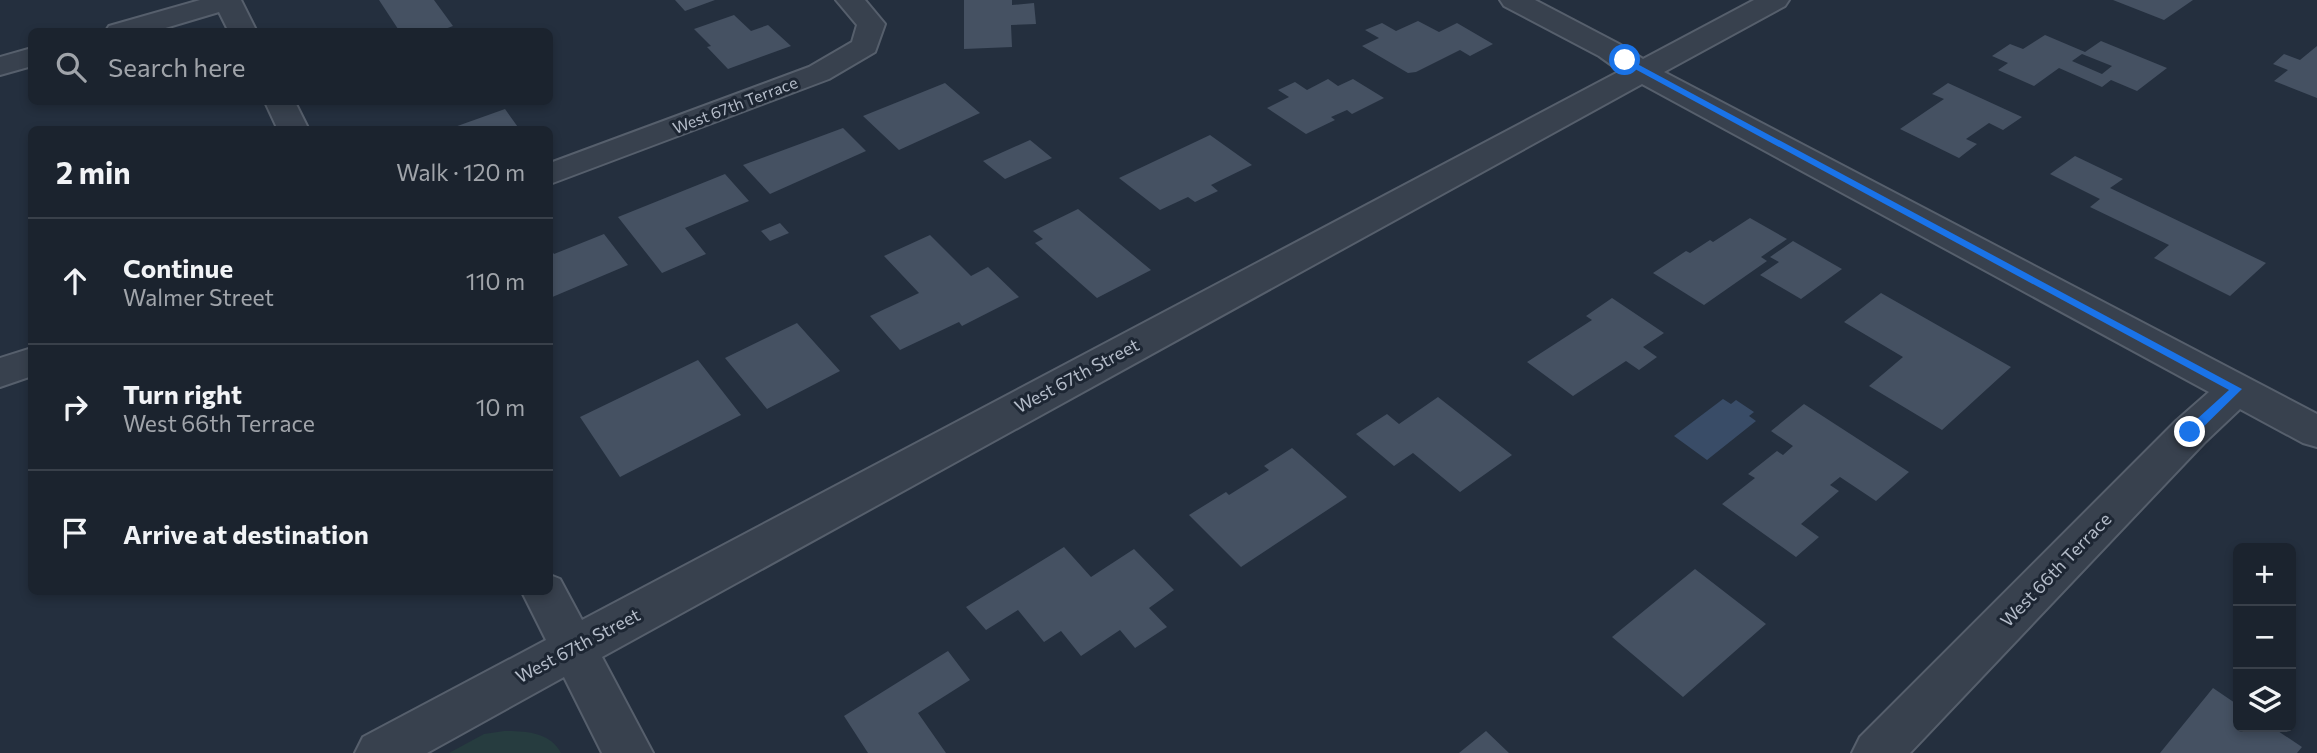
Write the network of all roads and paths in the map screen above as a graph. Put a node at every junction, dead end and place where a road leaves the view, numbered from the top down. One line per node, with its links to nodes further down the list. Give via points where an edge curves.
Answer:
1 (227, 0): 5 (street); 6 (street)
2 (850, 0): 12 (street, West 67th Terrace, via 871,24 865,46 819,73)
3 (1514, 0): 9 (street)
4 (1775, 0): 9 (street, West 67th Street)
5 (132, 28)
6 (241, 28)
7 (28, 58): 8 (street)
8 (0, 66)
9 (1642, 72): 15 (street); 18 (street, West 67th Street)
10 (282, 105): 11 (street)
11 (292, 126)
12 (553, 173)
13 (28, 362): 14 (street)
14 (0, 373)
15 (2237, 389): 16 (street); 21 (street, West 66th Terrace)
16 (2317, 432)
17 (546, 595): 18 (street)
18 (574, 648): 19 (street, West 67th Street); 20 (street)
19 (380, 753)
20 (628, 753)
21 (1877, 753)

